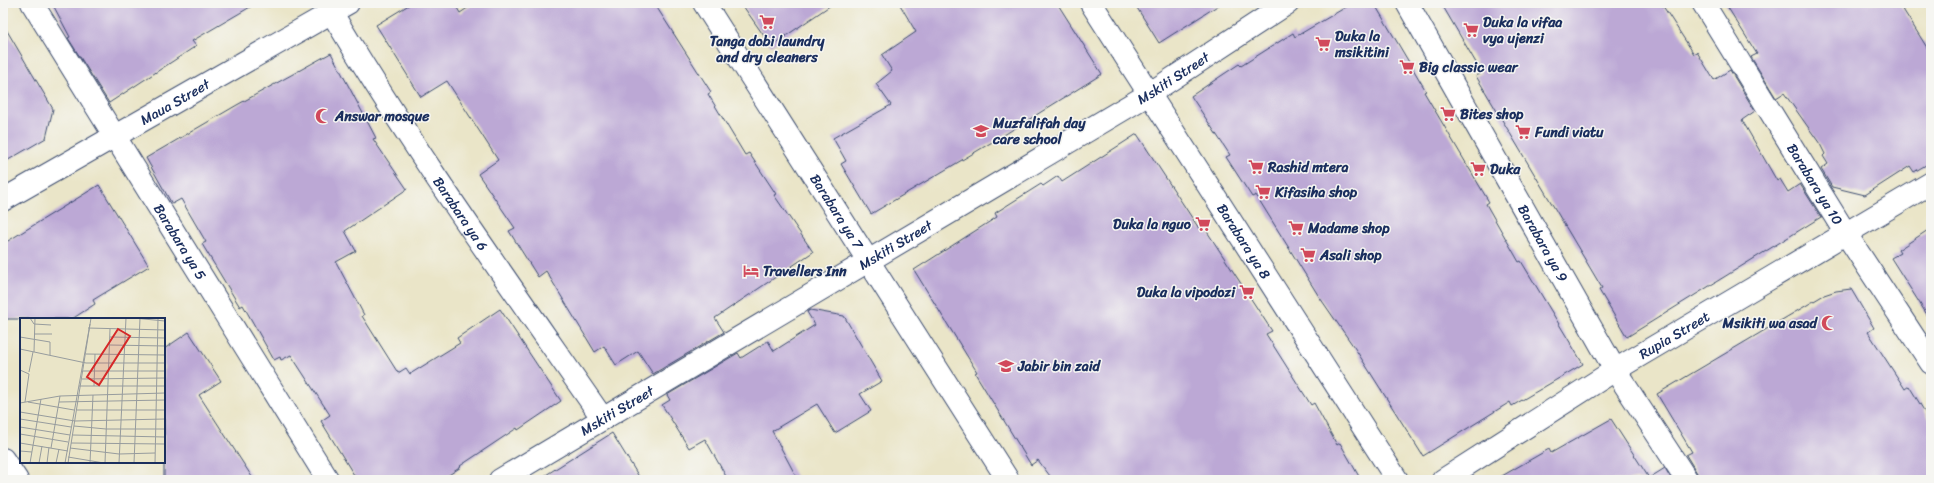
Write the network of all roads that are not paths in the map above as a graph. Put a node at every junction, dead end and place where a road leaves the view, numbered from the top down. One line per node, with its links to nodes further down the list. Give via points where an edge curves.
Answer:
1 (32, 3): 9 (street, Barabara ya 5)
2 (704, 3): 13 (street, Barabara ya 7)
3 (1092, 3): 8 (street, Barabara ya 8)
4 (1288, 3): 8 (street, Mskiti Street)
5 (1407, 3): 15 (street, Barabara ya 9)
6 (1703, 3): 12 (street, Barabara ya 10)
7 (335, 6): 9 (street, Maua Street); 16 (street, Barabara ya 6, via 392,110)
8 (1149, 94): 13 (street, Mskiti Street); 22 (street, Barabara ya 8)
9 (113, 136): 11 (street, Maua Street); 19 (street, Barabara ya 5)
10 (1931, 183): 12 (street, Rupia Street)
11 (3, 200)
12 (1846, 234): 14 (street, Barabara ya 10); 15 (street, Rupia Street)
13 (869, 262): 16 (street, Mskiti Street); 21 (street, Barabara ya 7)
14 (1931, 363)
15 (1615, 370): 23 (street, Rupia Street); 24 (street, Barabara ya 9)
16 (603, 419): 20 (street, Mskiti Street)
17 (3, 459): 18 (street)
18 (17, 480)
19 (328, 480)
20 (500, 480)
21 (1008, 480)
22 (1397, 480)
23 (1443, 480)
24 (1687, 480)

